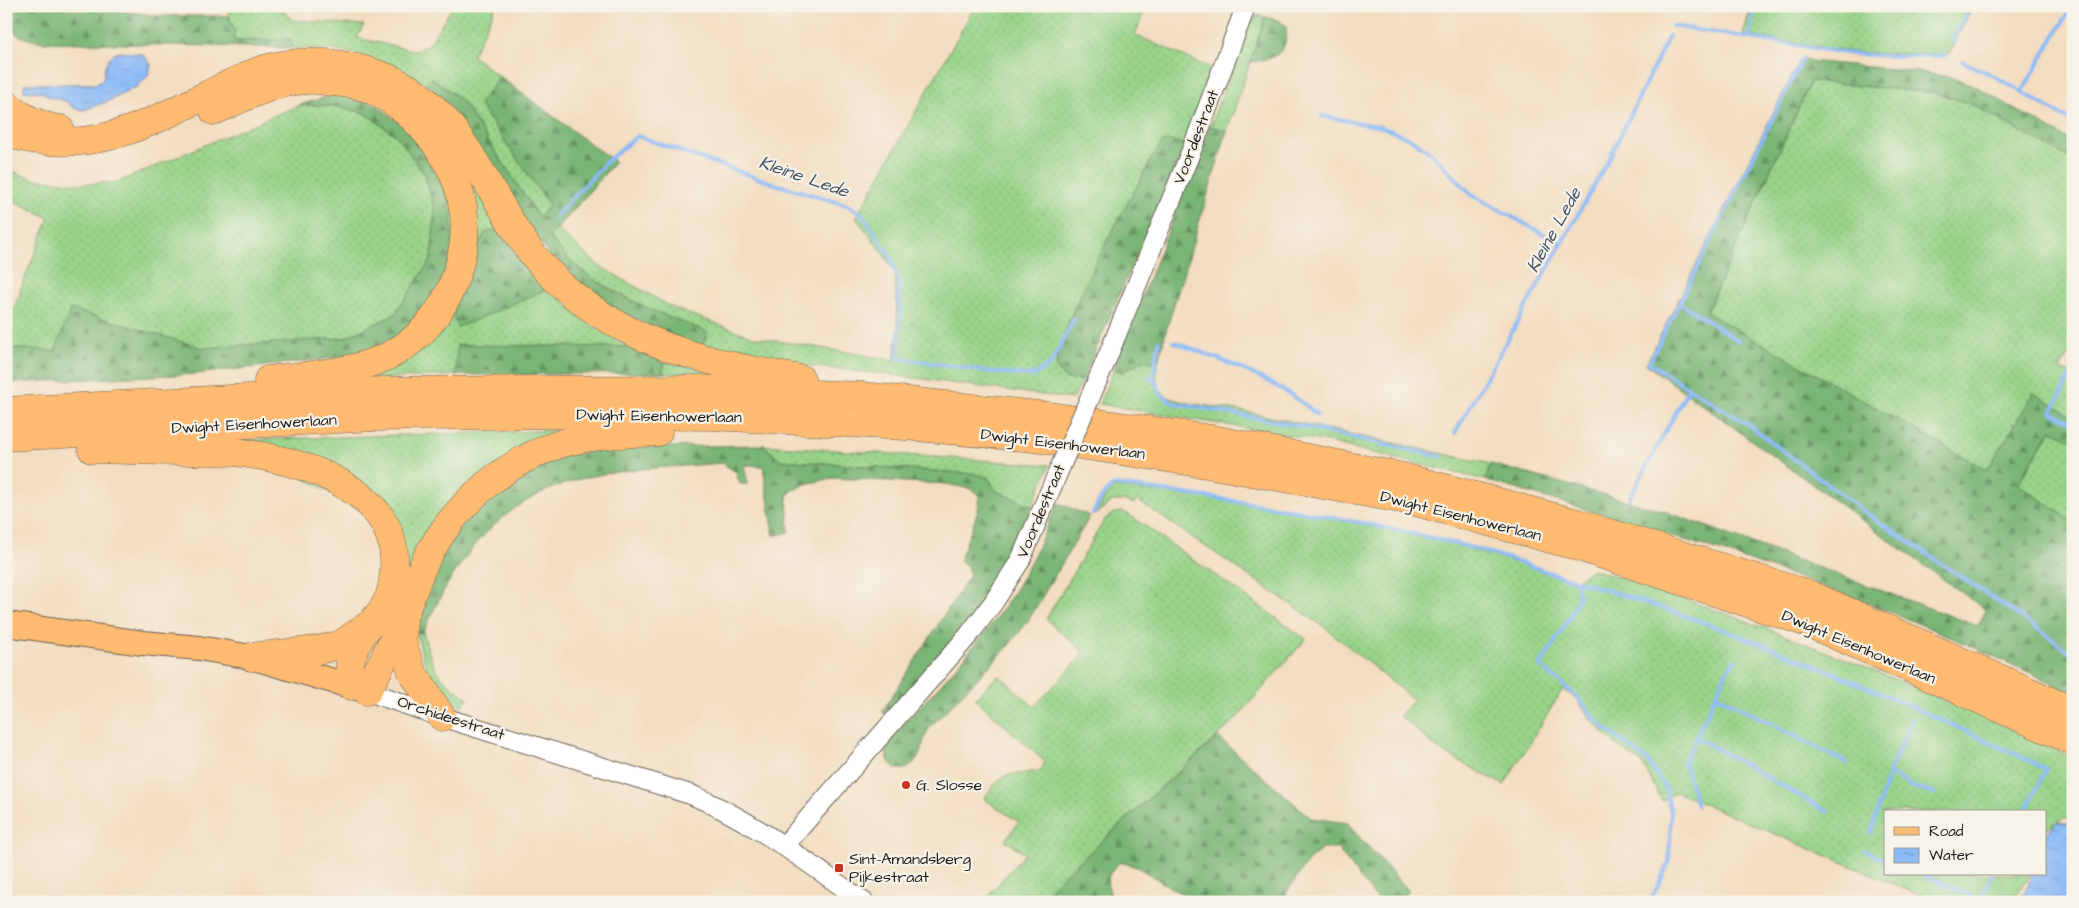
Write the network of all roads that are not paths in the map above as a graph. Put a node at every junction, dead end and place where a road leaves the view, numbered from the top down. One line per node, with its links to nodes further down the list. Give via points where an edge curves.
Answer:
1 (1246, 6): 20 (street, Voordestraat, bridge, via 1107,358 1020,561 968,636)
2 (6, 104): 4 (highway, via 32,121 52,128)
3 (6, 133): 4 (highway, via 60,143 92,141)
4 (121, 134): 6 (highway, via 268,68 332,62 384,76 410,89 455,132 533,255 557,281 603,317 627,331 708,361 812,380)
5 (6, 148): 7 (highway, via 30,154 72,157 125,150 172,132 241,98 281,84 309,79 357,85 388,98 413,117 440,147 456,178 465,215 464,250 454,283 427,327 387,357 363,366 213,386)
6 (862, 396): 7 (highway, Dwight Eisenhowerlaan, via 537,389 381,391); 17 (highway, Dwight Eisenhowerlaan, via 1056,417 1212,439 1413,480 1576,523 1811,595)
7 (165, 401): 8 (highway, Dwight Eisenhowerlaan)
8 (6, 411)
9 (854, 423): 10 (highway, Dwight Eisenhowerlaan, via 708,416 548,414 375,417); 12 (highway, via 758,433 602,435 558,444 501,473 474,495 447,525 431,550); 19 (highway, Dwight Eisenhowerlaan, via 1034,438 1213,465 1412,501 1576,546 1808,623)
10 (6, 437)
11 (6, 442): 14 (highway, via 36,448 235,452 290,462 336,480 373,507 392,542 392,588 386,605)
12 (404, 613): 16 (highway, via 397,632); 18 (highway, via 402,642 412,672)
13 (6, 624): 15 (main road, Orchideestraat)
14 (369, 626): 15 (highway, via 340,645); 16 (highway, via 350,663)
15 (251, 657): 16 (main road, Orchideestraat)
16 (359, 688): 18 (street, Orchideestraat)
17 (2073, 711)
18 (442, 717): 20 (street, Orchideestraat, via 692,795 720,807)
19 (2073, 741)
20 (784, 846): 21 (street, Orchideestraat)
21 (864, 902)

